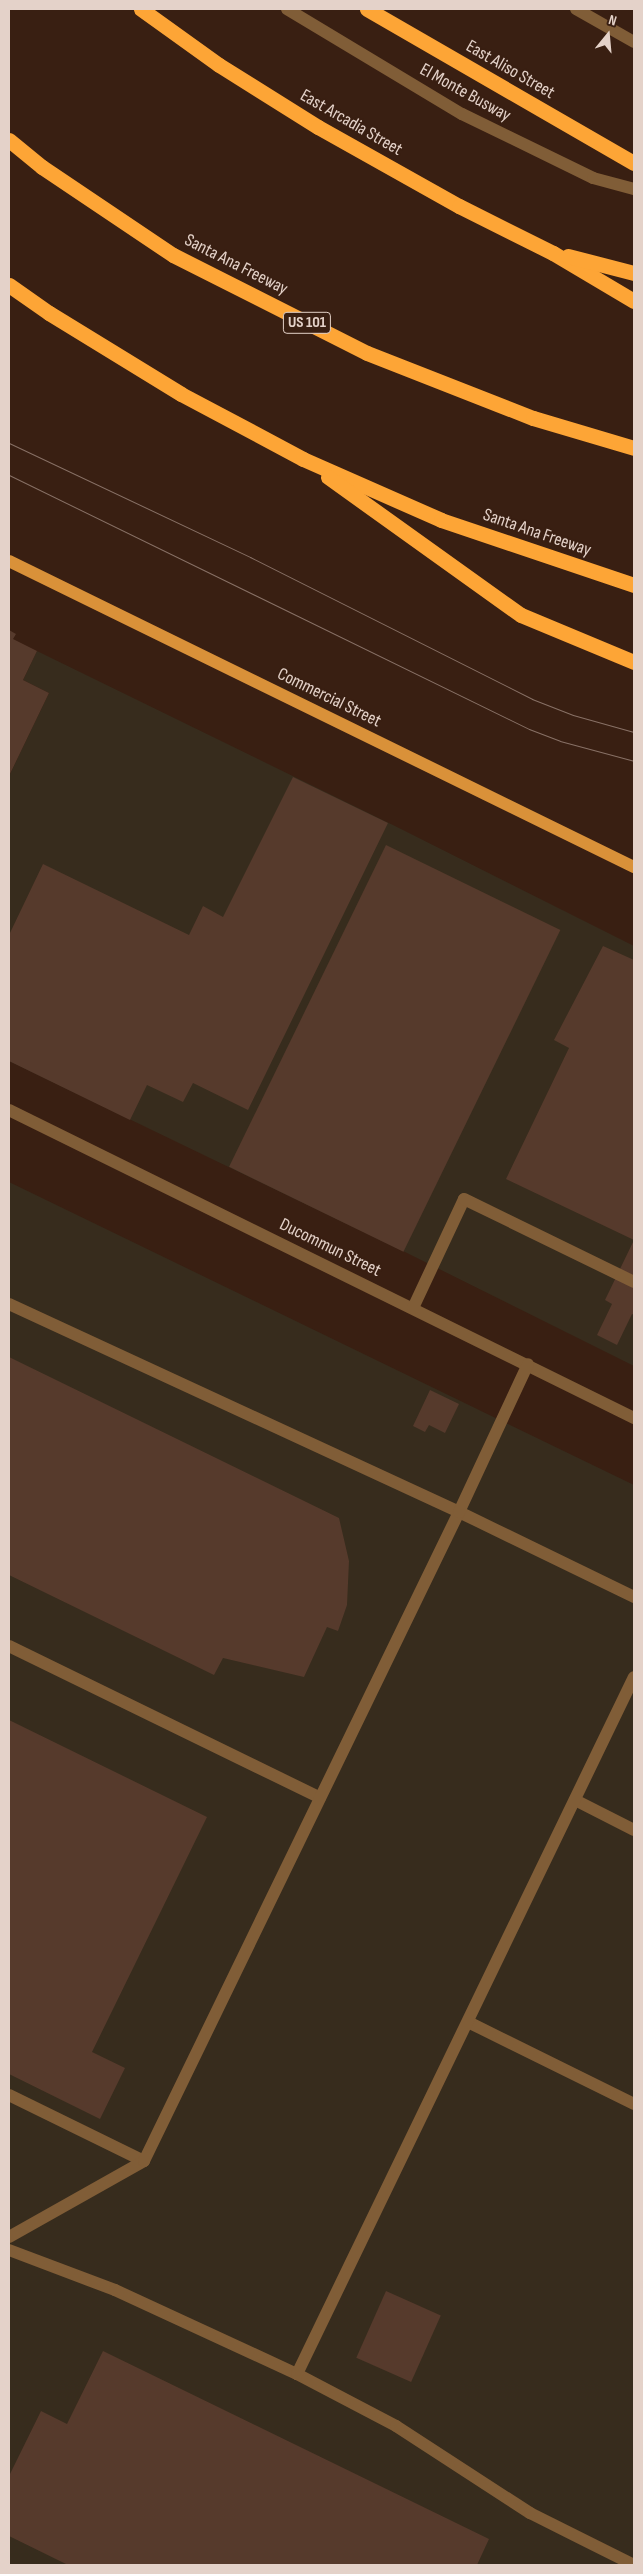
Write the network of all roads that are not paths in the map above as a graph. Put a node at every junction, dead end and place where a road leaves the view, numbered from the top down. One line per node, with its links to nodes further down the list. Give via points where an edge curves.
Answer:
1 (141, 9): 9 (highway, East Arcadia Street, via 219,65 318,127 459,206)
2 (287, 9): 8 (street, El Monte Busway, via 462,114 593,178)
3 (367, 9): 7 (highway, East Aliso Street)
4 (576, 9): 5 (street)
5 (634, 42)
6 (9, 140): 13 (highway, Santa Ana Freeway / US 101, via 42,167 173,255 367,353 533,418)
7 (634, 163)
8 (634, 189)
9 (553, 253): 10 (highway); 12 (highway)
10 (634, 273)
11 (9, 285): 14 (highway, Santa Ana Freeway, via 181,394)
12 (634, 301)
13 (634, 448)
14 (303, 459): 16 (highway, Santa Ana Freeway, via 441,520); 17 (highway, via 521,615)
15 (9, 561): 18 (main road, Commercial Street)
16 (634, 585)
17 (634, 662)
18 (634, 867)
19 (9, 1110): 22 (street, Ducommun Street)
20 (634, 1282): 22 (street, via 464,1199)
21 (9, 1304): 25 (street)
22 (413, 1308): 23 (street, Ducommun Street)
23 (528, 1364): 24 (street, Ducommun Street); 25 (street)
24 (634, 1418)
25 (459, 1512): 26 (street); 29 (street)
26 (634, 1597)
27 (9, 1646): 29 (street)
28 (634, 1677): 30 (street)
29 (320, 1798): 35 (street)
30 (575, 1800): 31 (street); 32 (street)
31 (634, 1830)
32 (468, 2022): 34 (street); 38 (street)
33 (9, 2096): 35 (street)
34 (634, 2104)
35 (144, 2161): 36 (street)
36 (9, 2237)
37 (9, 2250): 38 (street, via 115,2290)
38 (297, 2374): 39 (street, via 396,2426 530,2513)
39 (634, 2565)

